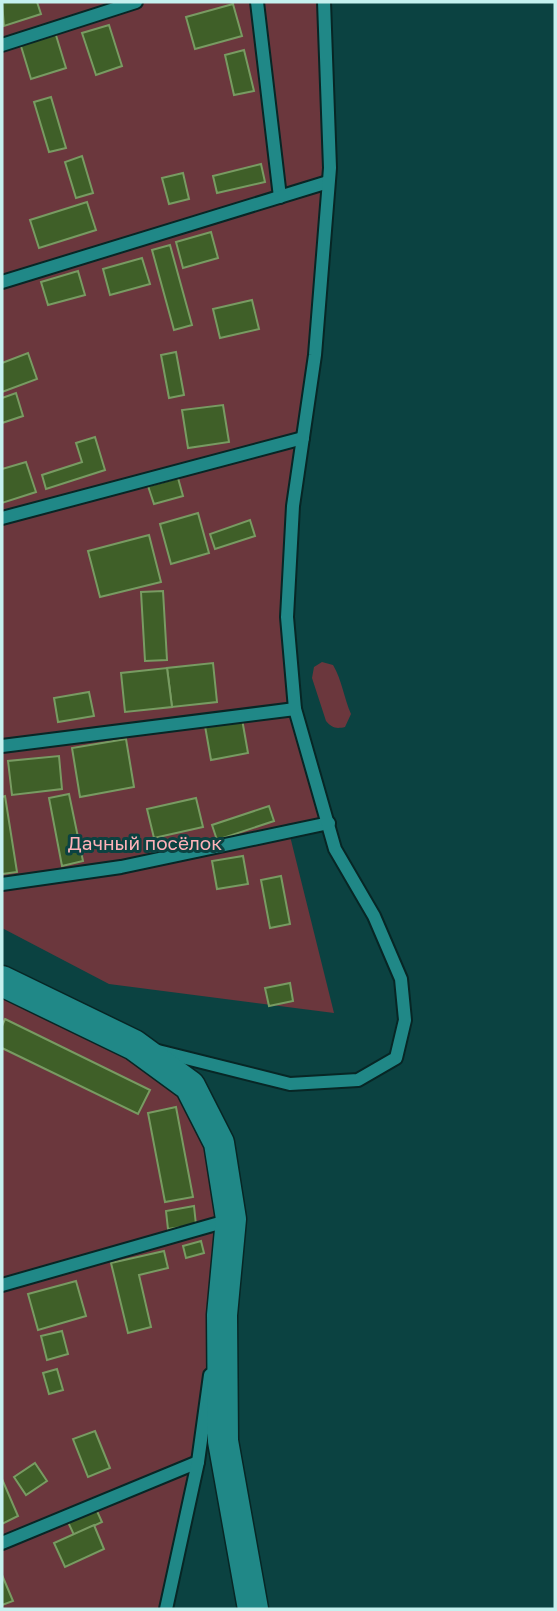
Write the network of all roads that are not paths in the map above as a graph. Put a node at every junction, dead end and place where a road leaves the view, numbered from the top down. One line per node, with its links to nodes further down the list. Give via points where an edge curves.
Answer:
1 (136, 2): 4 (lane)
2 (257, 2): 6 (lane)
3 (324, 2): 5 (lane)
4 (2, 45)
5 (328, 182): 6 (lane); 8 (lane, via 315,355)
6 (280, 197): 7 (lane)
7 (2, 282)
8 (303, 438): 9 (lane); 10 (lane, via 293,506 287,617)
9 (2, 518)
10 (295, 709): 11 (lane); 12 (lane)
11 (2, 746)
12 (329, 823): 13 (lane, via 121,867); 15 (lane, via 335,849 374,916 401,979 405,1020 396,1058 358,1080 290,1084)
13 (2, 884)
14 (2, 981): 15 (street)
15 (134, 1045): 16 (street, via 190,1086 219,1143)
16 (232, 1219): 17 (lane); 18 (lane); 21 (street, via 222,1315 223,1441)
17 (2, 1285)
18 (198, 1462): 19 (lane); 20 (lane)
19 (2, 1543)
20 (166, 1609)
21 (253, 1609)

